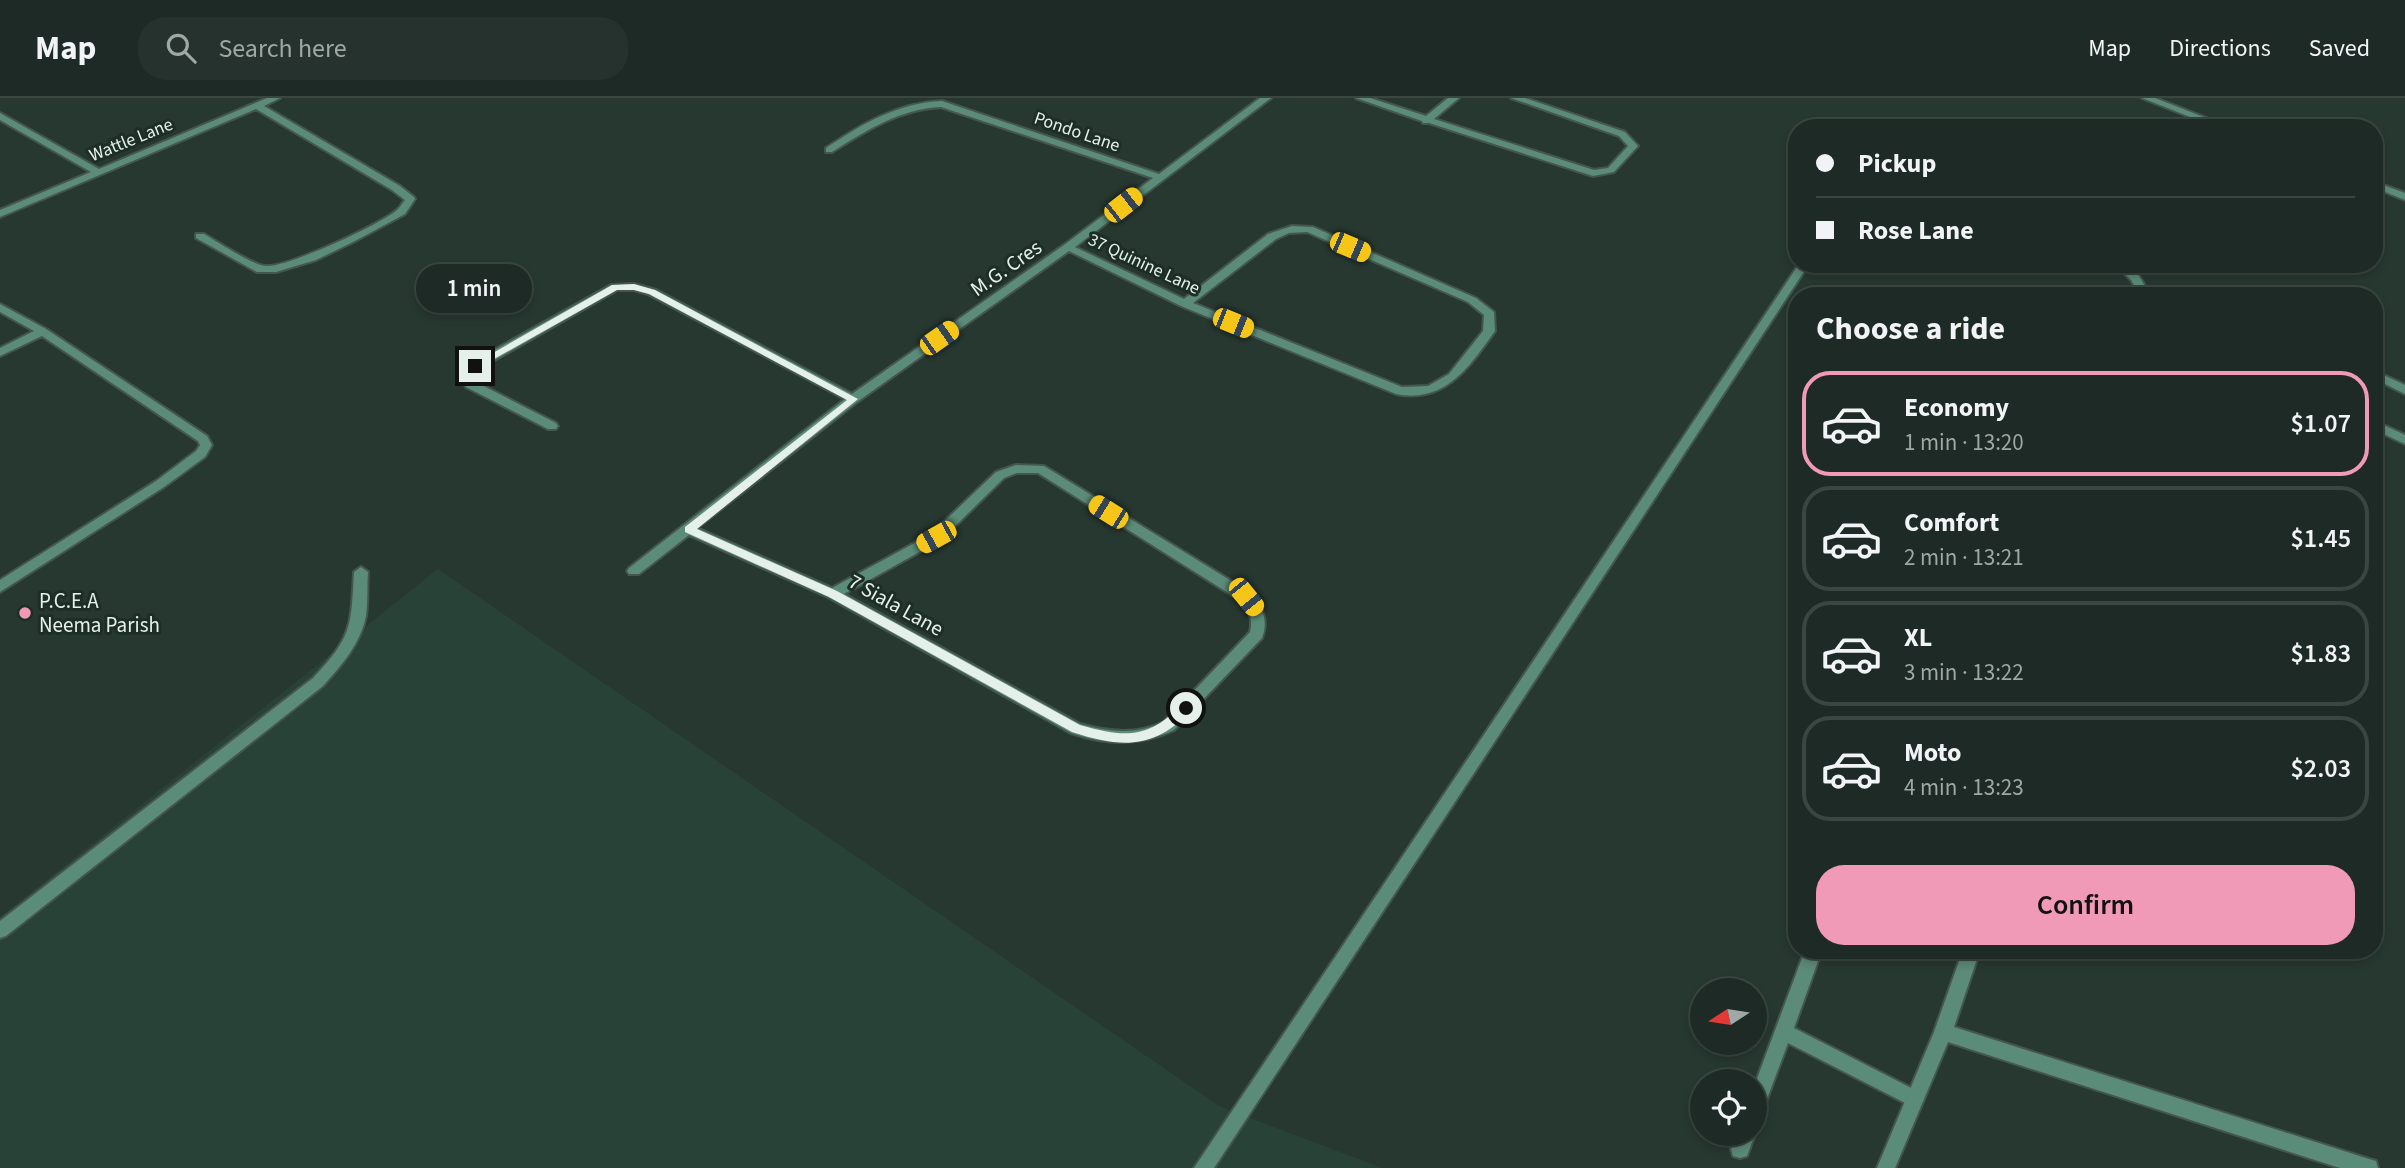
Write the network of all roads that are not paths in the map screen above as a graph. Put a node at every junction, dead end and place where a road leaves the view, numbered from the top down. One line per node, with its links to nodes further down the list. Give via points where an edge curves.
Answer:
1 (275, 98): 7 (street, Wattle Lane)
2 (1266, 98): 13 (street, M.G. Cres)
3 (1360, 98): 10 (street)
4 (1454, 98): 10 (street)
5 (1516, 98): 10 (street, via 1628,138 1633,146 1611,170 1593,173)
6 (2147, 98): 9 (street)
7 (257, 106): 12 (street, Wattle Lane); 17 (street, via 410,200 401,212 291,266 271,271 261,270)
8 (0, 116): 12 (street)
9 (2203, 119)
10 (1426, 121)
11 (829, 149): 13 (street, Pondo Lane, via 888,115 942,104)
12 (96, 171): 16 (street, Wattle Lane)
13 (1160, 177): 18 (street, M.G. Cres)
14 (2383, 188): 15 (street)
15 (2405, 197)
16 (0, 214)
17 (200, 236)
18 (1068, 247): 22 (street, 37 Quinine Lane); 28 (street, M.G. Cres)
19 (2130, 273): 20 (street)
20 (2140, 287)
21 (1788, 288): 44 (street)
22 (1185, 304): 22 (street, 37 Quinine Lane, via 1400,391 1424,392 1448,383 1489,331 1490,314 1484,307 1326,236 1297,228 1278,232)
23 (0, 307): 24 (street)
24 (42, 331): 25 (street); 35 (street, via 206,445 201,454 160,484)
25 (0, 353)
26 (2383, 379): 27 (street)
27 (2405, 390)
28 (853, 399): 29 (street, via 652,292 615,287 465,376 470,384); 32 (street, M.G. Cres)
29 (552, 426)
30 (2383, 429): 31 (street)
31 (2405, 440)
32 (689, 530): 33 (street, M.G. Cres); 36 (street, 7 Siala Lane)
33 (634, 571)
34 (361, 572): 37 (street, via 359,617 352,635 337,662 318,682)
35 (0, 587)
36 (833, 594): 36 (street, 7 Siala Lane, via 936,537 1000,475 1027,467 1040,469 1246,597 1258,611 1260,623 1256,635 1169,726 1123,739 1076,729)
37 (0, 931)
38 (1811, 959): 40 (street)
39 (1969, 959): 41 (street)
40 (1784, 1032): 42 (street); 43 (street)
41 (1943, 1032): 43 (street); 46 (street)
42 (1767, 1078)
43 (1915, 1099): 45 (street)
44 (1203, 1168)
45 (1886, 1168)
46 (2369, 1168)

